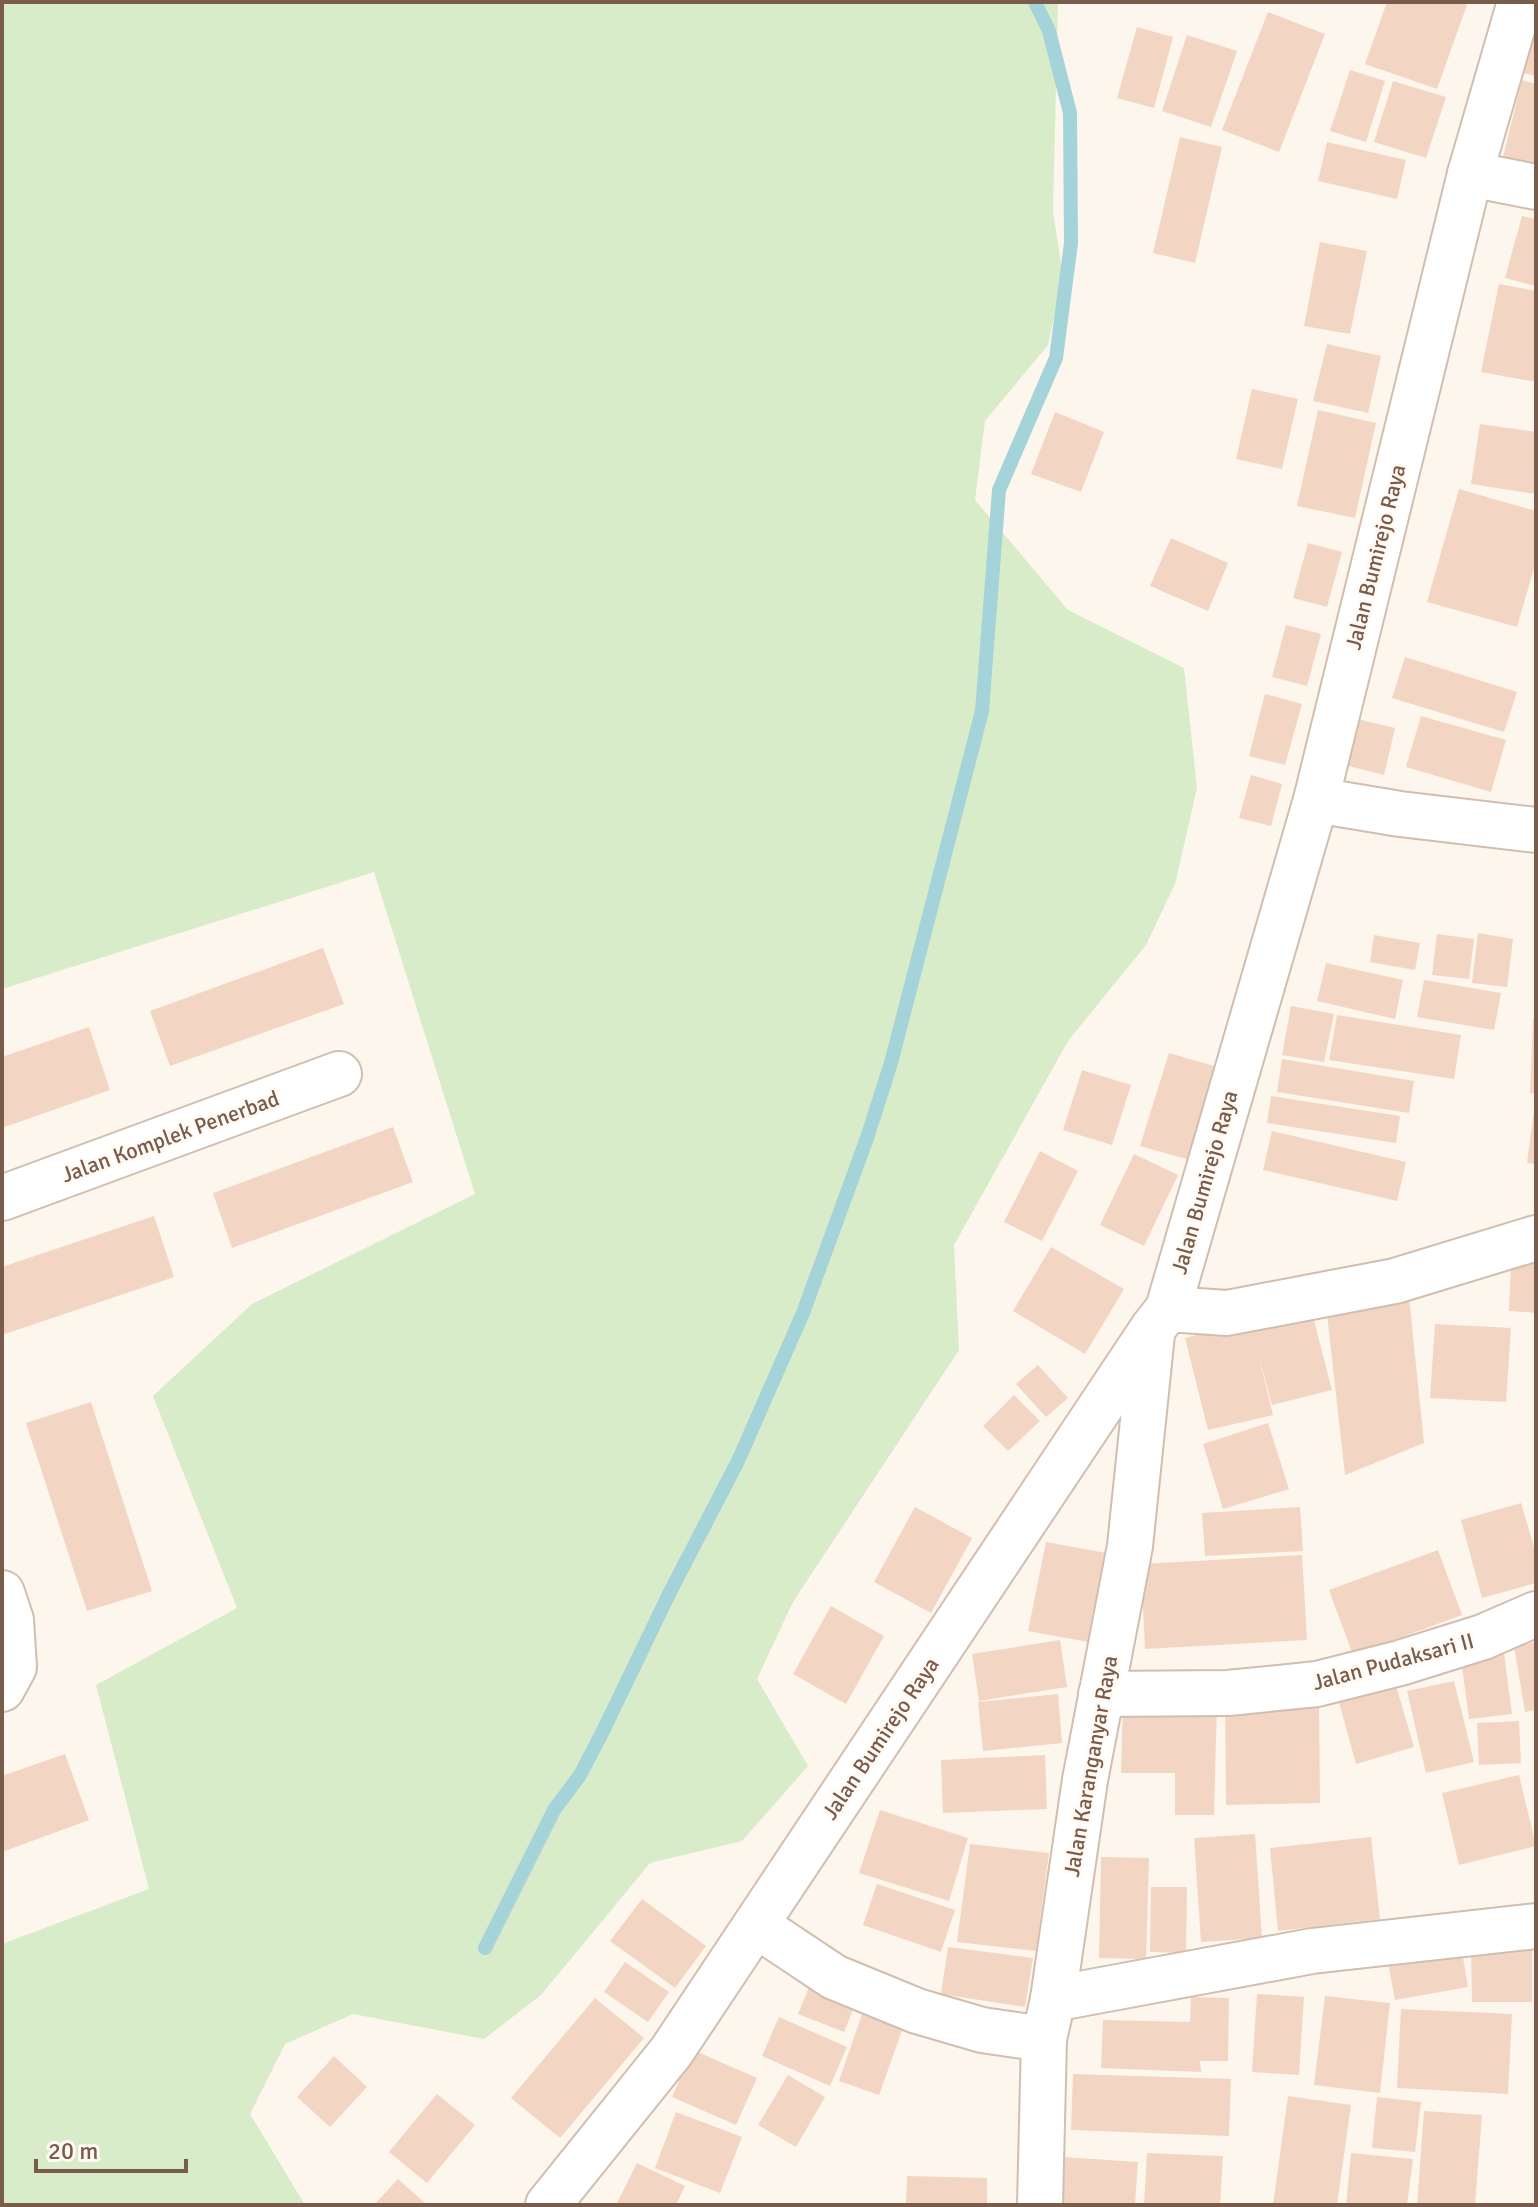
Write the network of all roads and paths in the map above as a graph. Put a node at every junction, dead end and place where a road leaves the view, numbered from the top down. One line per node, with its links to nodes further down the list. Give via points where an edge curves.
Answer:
1 (1520, 2): 2 (street, Jalan Bumirejo Raya)
2 (1470, 174): 3 (street); 4 (street, Jalan Bumirejo Raya)
3 (1536, 187)
4 (1316, 800): 5 (street); 9 (street, Jalan Bumirejo Raya)
5 (1536, 830)
6 (339, 1074): 7 (street, Jalan Komplek Penerbad)
7 (2, 1198)
8 (1536, 1238): 9 (street, via 1395,1281 1227,1313)
9 (1160, 1318): 13 (street, Jalan Karanganyar Raya, via 1130,1546); 14 (street, Jalan Bumirejo Raya)
10 (2, 1593): 12 (street, via 11,1620 14,1667)
11 (1536, 1614): 13 (street, Jalan Pudaksari II, via 1483,1637 1317,1684 1228,1693)
12 (2, 1689)
13 (1101, 1694): 16 (street, Jalan Karanganyar Raya)
14 (756, 1925): 16 (street, via 834,1977 917,2011 982,2030); 17 (street, Jalan Bumirejo Raya, via 671,2052)
15 (1536, 1926): 16 (street, via 1312,1951)
16 (1048, 2019): 18 (street, Jalan Karanganyar Raya)
17 (548, 2205)
18 (1040, 2205)

